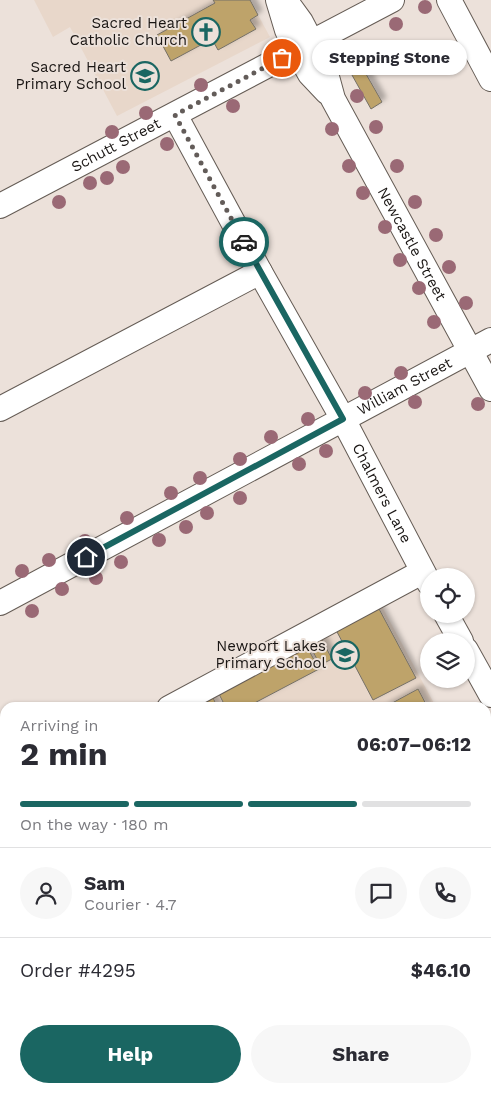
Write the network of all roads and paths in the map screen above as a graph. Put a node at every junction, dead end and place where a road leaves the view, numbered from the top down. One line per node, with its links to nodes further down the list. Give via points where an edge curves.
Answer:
1 (278, 0): 5 (street, Newcastle Street, via 286,30)
2 (285, 0): 5 (street, Newcastle Street, via 301,22)
3 (392, 0): 5 (street, Schutt Street)
4 (449, 0): 6 (street)
5 (305, 47): 7 (street, Schutt Street); 10 (street, Newcastle Street, via 310,74 333,99)
6 (491, 79)
7 (175, 115): 8 (street, Schutt Street); 9 (street, Chalmers Lane)
8 (0, 206)
9 (260, 272): 12 (street); 13 (street, Chalmers Lane)
10 (481, 346): 11 (street, Newcastle Street); 13 (street, William Street)
11 (491, 389)
12 (0, 409)
13 (343, 419): 14 (street, Chalmers Lane); 16 (street, William Street)
14 (421, 568)
15 (420, 580): 19 (street)
16 (0, 603)
17 (475, 666): 18 (street)
18 (491, 695)
19 (181, 702)

